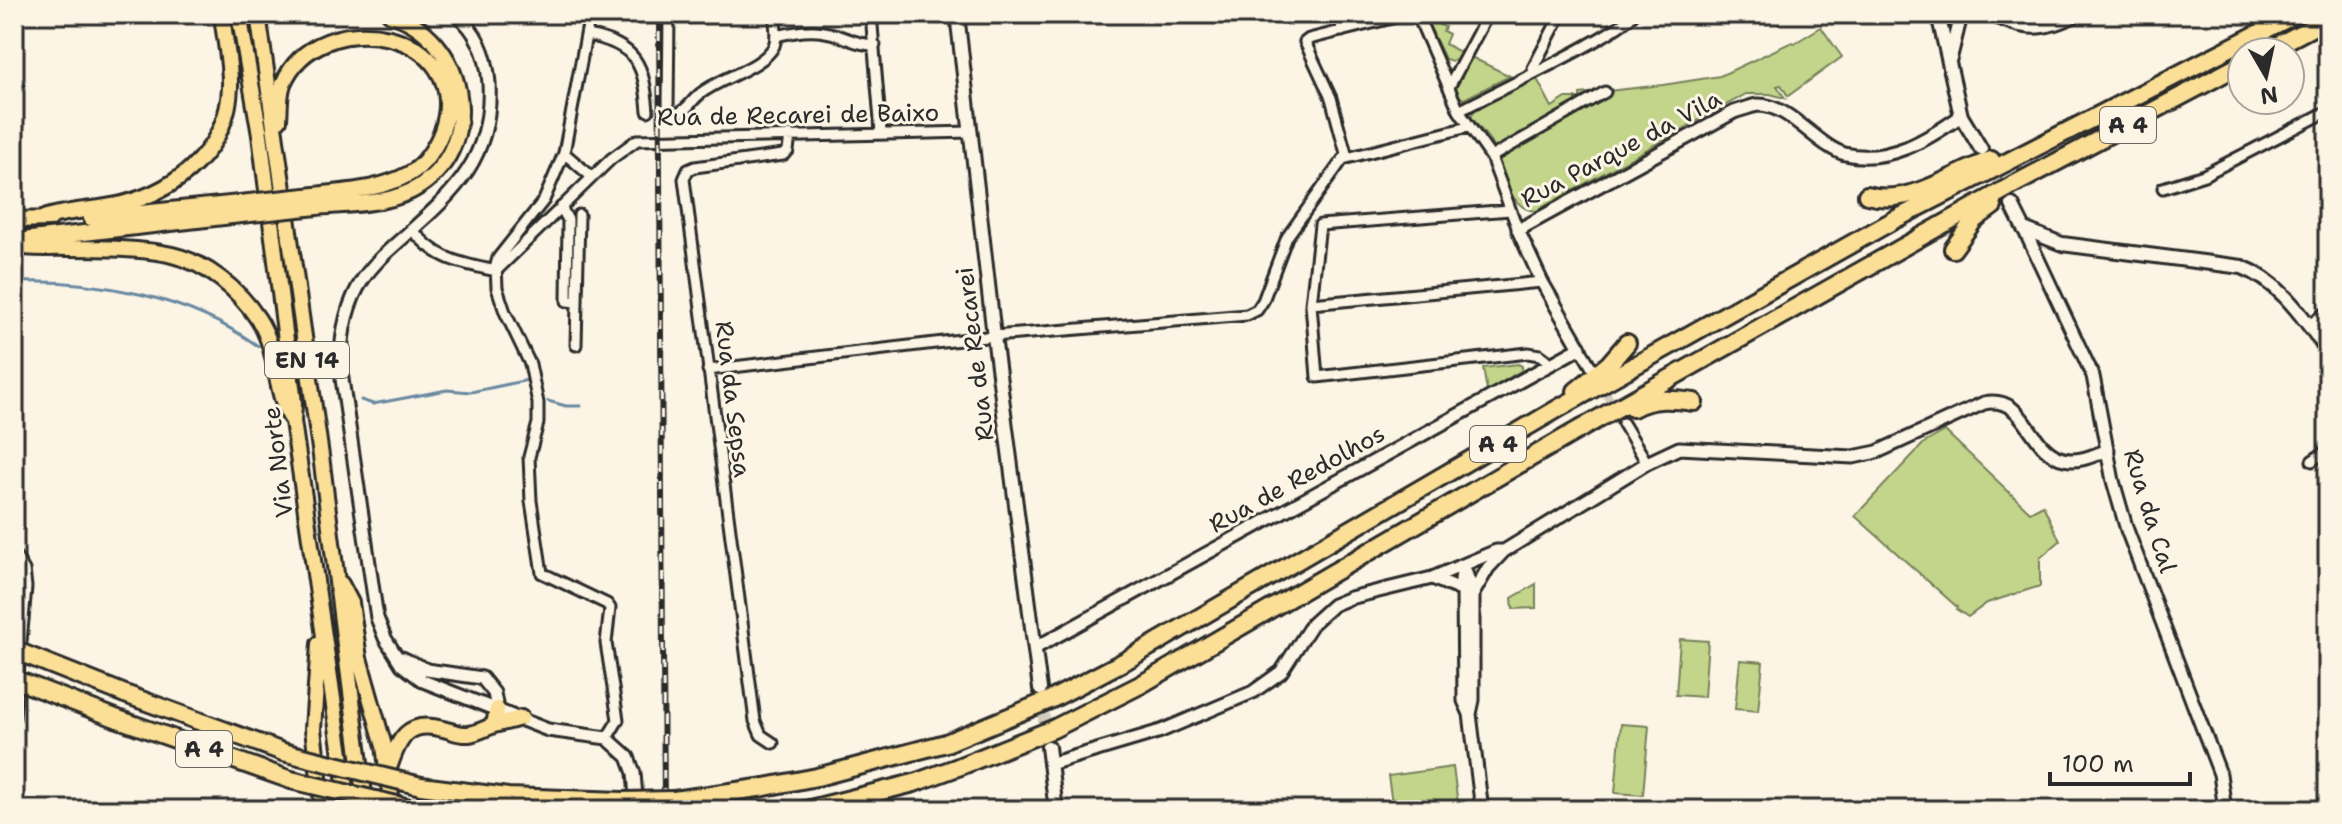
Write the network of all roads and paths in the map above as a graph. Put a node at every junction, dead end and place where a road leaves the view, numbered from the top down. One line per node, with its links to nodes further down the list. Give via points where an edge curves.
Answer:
1 (222, 14): 57 (highway, via 228,111 206,154 179,179 144,197)
2 (239, 14): 80 (highway, Via Norte / EN 14, via 260,135)
3 (258, 14): 42 (highway, Via Norte / EN 14)
4 (390, 14): 51 (highway, via 434,39 454,71 460,112 452,145 442,164 417,188 385,199)
5 (590, 14): 24 (street)
6 (669, 14): 25 (street, via 668,110 676,114 762,59)
7 (774, 14): 25 (street)
8 (871, 14): 27 (street)
9 (957, 14): 39 (main road, Rua de Recarei)
10 (1340, 14): 23 (street)
11 (1408, 14): 23 (street)
12 (1417, 14): 31 (street)
13 (1488, 14): 31 (street)
14 (1561, 14): 29 (street)
15 (1633, 14): 29 (street, via 1601,38)
16 (1938, 14): 28 (main road)
17 (1961, 14): 28 (main road)
18 (1986, 14): 19 (street, via 2039,30)
19 (2082, 14)
20 (2296, 14): 41 (highway, A 4)
21 (459, 15): 59 (street, via 487,63 488,121 468,174)
22 (2328, 19): 26 (highway)
23 (1342, 31): 45 (street, via 1309,39 1305,46 1331,98)
24 (587, 35): 33 (street, Rua de Recarei de Baixo, via 620,47 640,64); 44 (street)
25 (776, 36): 27 (street, via 828,32)
26 (2296, 36)
27 (875, 45): 38 (street)
28 (1949, 61): 36 (main road)
29 (1534, 72): 34 (street)
30 (2226, 72): 48 (highway, A 4)
31 (1449, 87): 34 (street)
32 (1605, 92): 46 (street)
33 (648, 111)
34 (1459, 111): 37 (street)
35 (2328, 112): 49 (street, via 2204,175)
36 (1961, 116): 43 (main road); 61 (street, Rua Parque da Vila, via 1911,146 1881,156 1843,154 1789,116 1760,105 1734,112)
37 (1468, 127): 45 (street); 46 (street)
38 (881, 132): 39 (street, Rua de Recarei de Baixo); 40 (street, Rua de Recarei de Baixo)
39 (971, 132): 70 (main road, Rua de Recarei)
40 (790, 135): 47 (street, Rua de Recarei de Baixo, via 644,139 630,144); 77 (street, Rua da Sepsa, via 783,155 695,167 684,179)
41 (2053, 139): 50 (highway, via 1918,193 1893,199); 79 (highway, A 4, via 1894,220)
42 (276, 144): 51 (highway, via 282,85 296,57 322,35 352,25 382,26 409,38 430,56 443,84 446,109 441,135 422,165 385,185); 90 (highway, Via Norte / EN 14)
43 (1981, 149)
44 (564, 153): 47 (street); 65 (street, via 544,200 498,258)
45 (1347, 157): 70 (street, via 1280,250 1257,310)
46 (1491, 157): 55 (street)
47 (592, 177): 53 (street, Rua de Recarei de Baixo)
48 (2013, 185): 63 (highway, via 1974,220); 82 (highway, A 4)
49 (2163, 188)
50 (1867, 195)
51 (316, 201): 54 (highway, bridge)
52 (2012, 205): 60 (main road)
53 (561, 207): 64 (street); 65 (street, Rua de Recarei de Baixo)
54 (231, 210): 57 (highway); 62 (highway)
55 (1510, 210): 61 (street); 67 (street, via 1320,225)
56 (579, 215): 64 (street)
57 (44, 218): 58 (highway)
58 (14, 220)
59 (412, 229): 65 (street, via 439,255); 95 (street, via 364,277 353,296 340,345 371,585 377,618)
60 (2024, 229): 69 (main road, via 2062,244 2242,267 2263,275); 83 (street, Rua da Cal, via 2093,376)
61 (1518, 230): 66 (street)
62 (14, 243): 80 (highway, via 28,249 173,255 227,284 245,298 261,324 273,349 284,409)
63 (1953, 249)
64 (573, 251): 72 (street, via 567,301 577,302)
65 (496, 271): 104 (street, via 505,312 534,375 538,423 529,457 542,573 610,608 606,643 618,720)
66 (1542, 282): 67 (street); 73 (street)
67 (1311, 304): 75 (street, via 1317,377 1528,353)
68 (2328, 311): 69 (street)
69 (2309, 325): 74 (main road)
70 (994, 336): 77 (street); 94 (main road, Rua de Recarei)
71 (1627, 343): 79 (highway)
72 (576, 345)
73 (1580, 348): 75 (street, Rua de Redolhos); 76 (street)
74 (2328, 351)
75 (1552, 364): 94 (street, Rua de Redolhos)
76 (1592, 368)
77 (708, 370): 105 (street, Rua da Sepsa, via 755,721 761,735)
78 (1694, 402): 82 (highway, via 1669,398 1642,403 1606,424)
79 (1559, 408): 109 (highway, A 4, bridge, via 1052,699 902,756 765,787)
80 (293, 421): 93 (highway, Via Norte / EN 14)
81 (1623, 423): 86 (street)
82 (1573, 433): 115 (highway, A 4, via 1140,685 1053,729 914,783)
83 (2108, 450): 86 (street, via 2063,459 2047,449 2013,407 1996,401 1877,452 1853,457 1686,446); 118 (street, Rua da Cal, via 2127,530 2220,774)
84 (2328, 450): 85 (street)
85 (2312, 461)
86 (1647, 463): 87 (street)
87 (1504, 551): 89 (street); 92 (street)
88 (14, 554): 101 (street, via 26,587)
89 (1463, 565): 91 (street); 92 (street)
90 (337, 577): 108 (highway, via 351,603); 112 (highway, Via Norte / EN 14)
91 (1432, 578): 92 (street); 107 (street, via 1333,605 1312,624 1281,672 1253,692 1161,731)
92 (1468, 592): 117 (street, via 1464,701)
93 (321, 620): 110 (highway, via 313,729); 111 (highway, Via Norte / EN 14)
94 (1035, 648): 98 (main road, Rua de Recarei)
95 (393, 649): 99 (street, via 417,667 482,678); 100 (street, via 412,675)
96 (14, 650): 109 (highway, A 4, bridge, via 283,752 421,786)
97 (14, 679): 114 (highway, A 4, bridge, via 291,780)
98 (1040, 689)
99 (494, 693): 100 (street); 102 (street)
100 (497, 709): 102 (street); 103 (highway)
101 (14, 718)
102 (521, 718): 103 (highway); 104 (street, via 548,730)
103 (494, 725): 108 (highway, via 470,734 429,726 408,731)
104 (607, 738): 109 (street, via 628,757 634,773)
105 (773, 743)
106 (1048, 747): 107 (main road)
107 (1050, 764): 116 (main road)
108 (388, 772): 113 (highway)
109 (630, 805)
110 (323, 810)
111 (349, 810)
112 (366, 810)
113 (393, 810)
114 (418, 810)
115 (806, 810)
116 (1056, 810)
117 (1482, 810)
118 (2225, 810)

